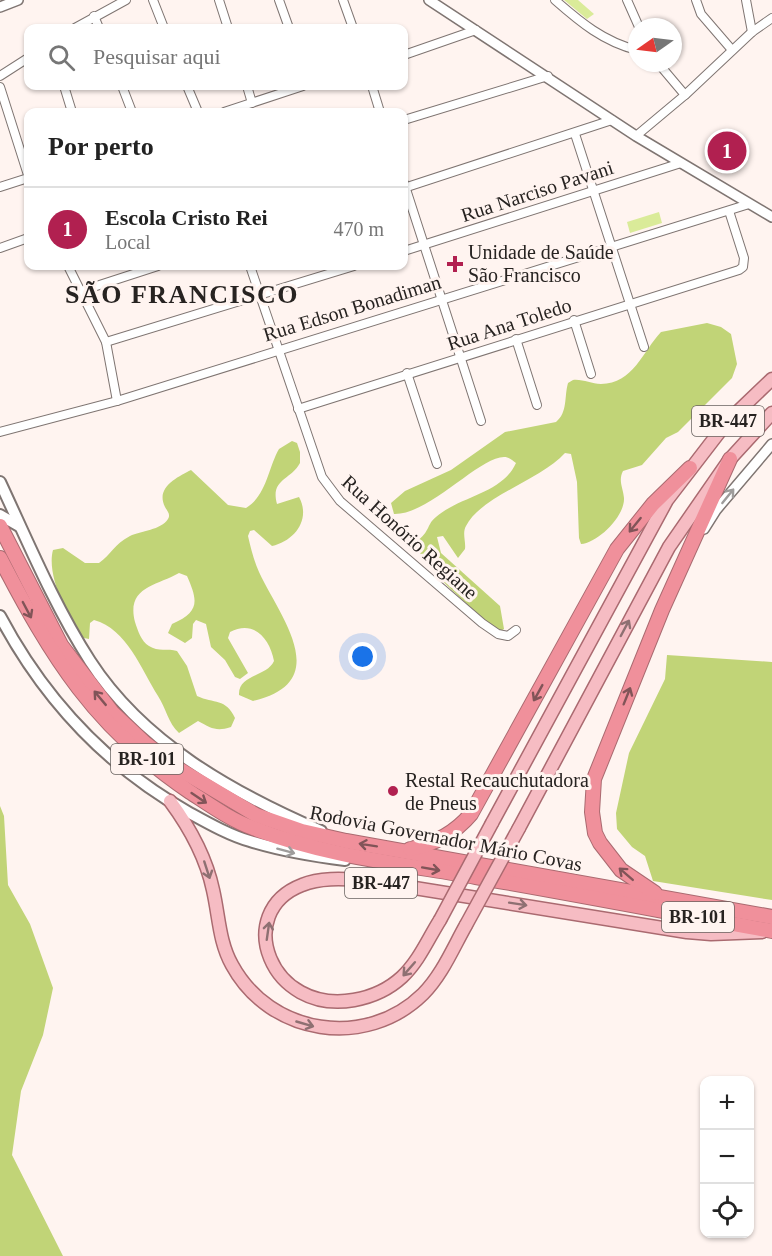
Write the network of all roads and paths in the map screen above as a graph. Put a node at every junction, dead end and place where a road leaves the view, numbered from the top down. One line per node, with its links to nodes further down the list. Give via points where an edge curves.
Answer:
1 (18, 0): 12 (street)
2 (126, 0): 13 (street)
3 (153, 0): 18 (street)
4 (219, 0): 19 (street)
5 (279, 0): 20 (street)
6 (343, 0): 21 (street)
7 (429, 0): 22 (street)
8 (555, 0): 24 (street, via 582,24 615,45)
9 (627, 0): 14 (street)
10 (696, 0): 25 (street, via 701,14)
11 (746, 0): 23 (street)
12 (0, 7)
13 (94, 16): 16 (street); 17 (street)
14 (635, 18)
15 (772, 18): 23 (street)
16 (81, 24)
17 (97, 24)
18 (162, 24)
19 (227, 24)
20 (288, 24)
21 (352, 24)
22 (476, 30): 26 (street); 30 (street)
23 (752, 32): 25 (street)
24 (628, 48)
25 (732, 50): 38 (street)
26 (408, 54)
27 (24, 61): 29 (street)
28 (666, 72): 38 (street)
29 (0, 76)
30 (548, 76): 45 (street); 46 (street)
31 (0, 87): 49 (street)
32 (65, 90): 40 (street)
33 (124, 90): 41 (street)
34 (189, 90): 42 (street)
35 (248, 90): 39 (street)
36 (291, 90): 39 (street)
37 (373, 90): 44 (street)
38 (685, 95): 48 (street)
39 (252, 103): 43 (street)
40 (71, 108)
41 (130, 108)
42 (196, 108)
43 (236, 108)
44 (379, 108)
45 (408, 119)
46 (612, 120): 47 (street); 48 (street)
47 (575, 134): 52 (street); 54 (street)
48 (636, 136): 50 (street)
49 (24, 163)
50 (681, 163): 54 (street, Rua Narciso Pavani); 56 (street)
51 (24, 178): 53 (street)
52 (408, 185)
53 (0, 187)
54 (592, 190): 60 (street, Rua Narciso Pavani); 61 (street)
55 (408, 198): 60 (street)
56 (749, 204): 57 (street, Rua Edson Bonadiman); 58 (street)
57 (729, 211): 61 (street, Rua Edson Bonadiman); 71 (street, Rua Ana Toledo, via 744,258 743,267)
58 (772, 217)
59 (24, 239): 62 (street)
60 (423, 245): 63 (street, Rua Narciso Pavani); 70 (street)
61 (610, 247): 70 (street, Rua Edson Bonadiman); 71 (street)
62 (0, 248)
63 (408, 250)
64 (70, 270): 68 (street)
65 (146, 270): 68 (street)
66 (251, 270): 69 (street, Rua Honório Regiane)
67 (340, 270): 69 (street)
68 (81, 291): 74 (street)
69 (259, 294): 74 (street); 76 (street, Rua Honório Regiane)
70 (440, 298): 76 (street, Rua Edson Bonadiman); 77 (street)
71 (629, 303): 72 (street, Rua Ana Toledo); 75 (street)
72 (574, 320): 73 (street, Rua Ana Toledo); 79 (street)
73 (516, 339): 77 (street, Rua Ana Toledo); 82 (street)
74 (106, 342): 81 (street)
75 (644, 347)
76 (277, 349): 81 (street, Rua Edson Bonadiman); 83 (street, Rua Honório Regiane)
77 (460, 356): 78 (street, Rua Ana Toledo); 85 (street)
78 (407, 373): 83 (street, Rua Ana Toledo); 89 (street)
79 (591, 374)
80 (772, 379): 90 (main road, BR-447, via 727,422)
81 (117, 401): 86 (street, Rua Edson Bonadiman)
82 (537, 405)
83 (298, 409): 98 (street, Rua Honório Regiane, via 322,477 339,501 498,634 508,636)
84 (772, 413): 88 (main road, BR-447)
85 (481, 421)
86 (0, 432)
87 (772, 444): 96 (street, one-way to 87, via 716,510)
88 (730, 459): 96 (highway); 99 (main road, BR-447, one-way to 88, bridge, via 203,858 231,964 254,995 286,1017 311,1026 336,1029 372,1024 394,1015 431,984 669,547)
89 (437, 464)
90 (690, 468): 101 (highway, one-way to 101, via 646,511 617,549 471,814 457,829 430,844); 104 (main road, BR-447, one-way to 104, bridge, via 640,545 492,823 440,920 403,976 387,988 357,999 326,1002 298,992 277,974 267,951 267,927 283,898 304,884 334,880 365,880 701,934)
91 (0, 482): 94 (main road)
92 (0, 514): 94 (main road)
93 (0, 526): 100 (highway, Rodovia Governador Mário Covas / BR-101, one-way to 93, via 256,815 179,769 145,743 112,712 80,673 47,622)
94 (22, 528): 100 (main road, via 68,625 91,662 128,708 160,738 230,786 265,807)
95 (0, 558): 102 (highway, Rodovia Governador Mário Covas / BR-101, one-way to 102, via 37,629 68,677 100,716 147,759 211,806 252,828 298,843)
96 (684, 562): 103 (highway, one-way to 96, via 641,886 613,862 595,833 592,800 601,759)
97 (0, 616): 99 (main road, via 42,685 61,708 104,751)
98 (516, 630)
99 (170, 801): 102 (main road, one-way to 102, via 249,841 305,855 350,861)
100 (346, 842): 101 (highway, Rodovia Governador Mário Covas / BR-101, one-way to 100)
101 (390, 849): 103 (highway, Rodovia Governador Mário Covas / BR-101)
102 (373, 859): 104 (highway, Rodovia Governador Mário Covas / BR-101, one-way to 104)
103 (677, 901): 104 (highway, Rodovia Governador Mário Covas / BR-101)
104 (771, 927)

